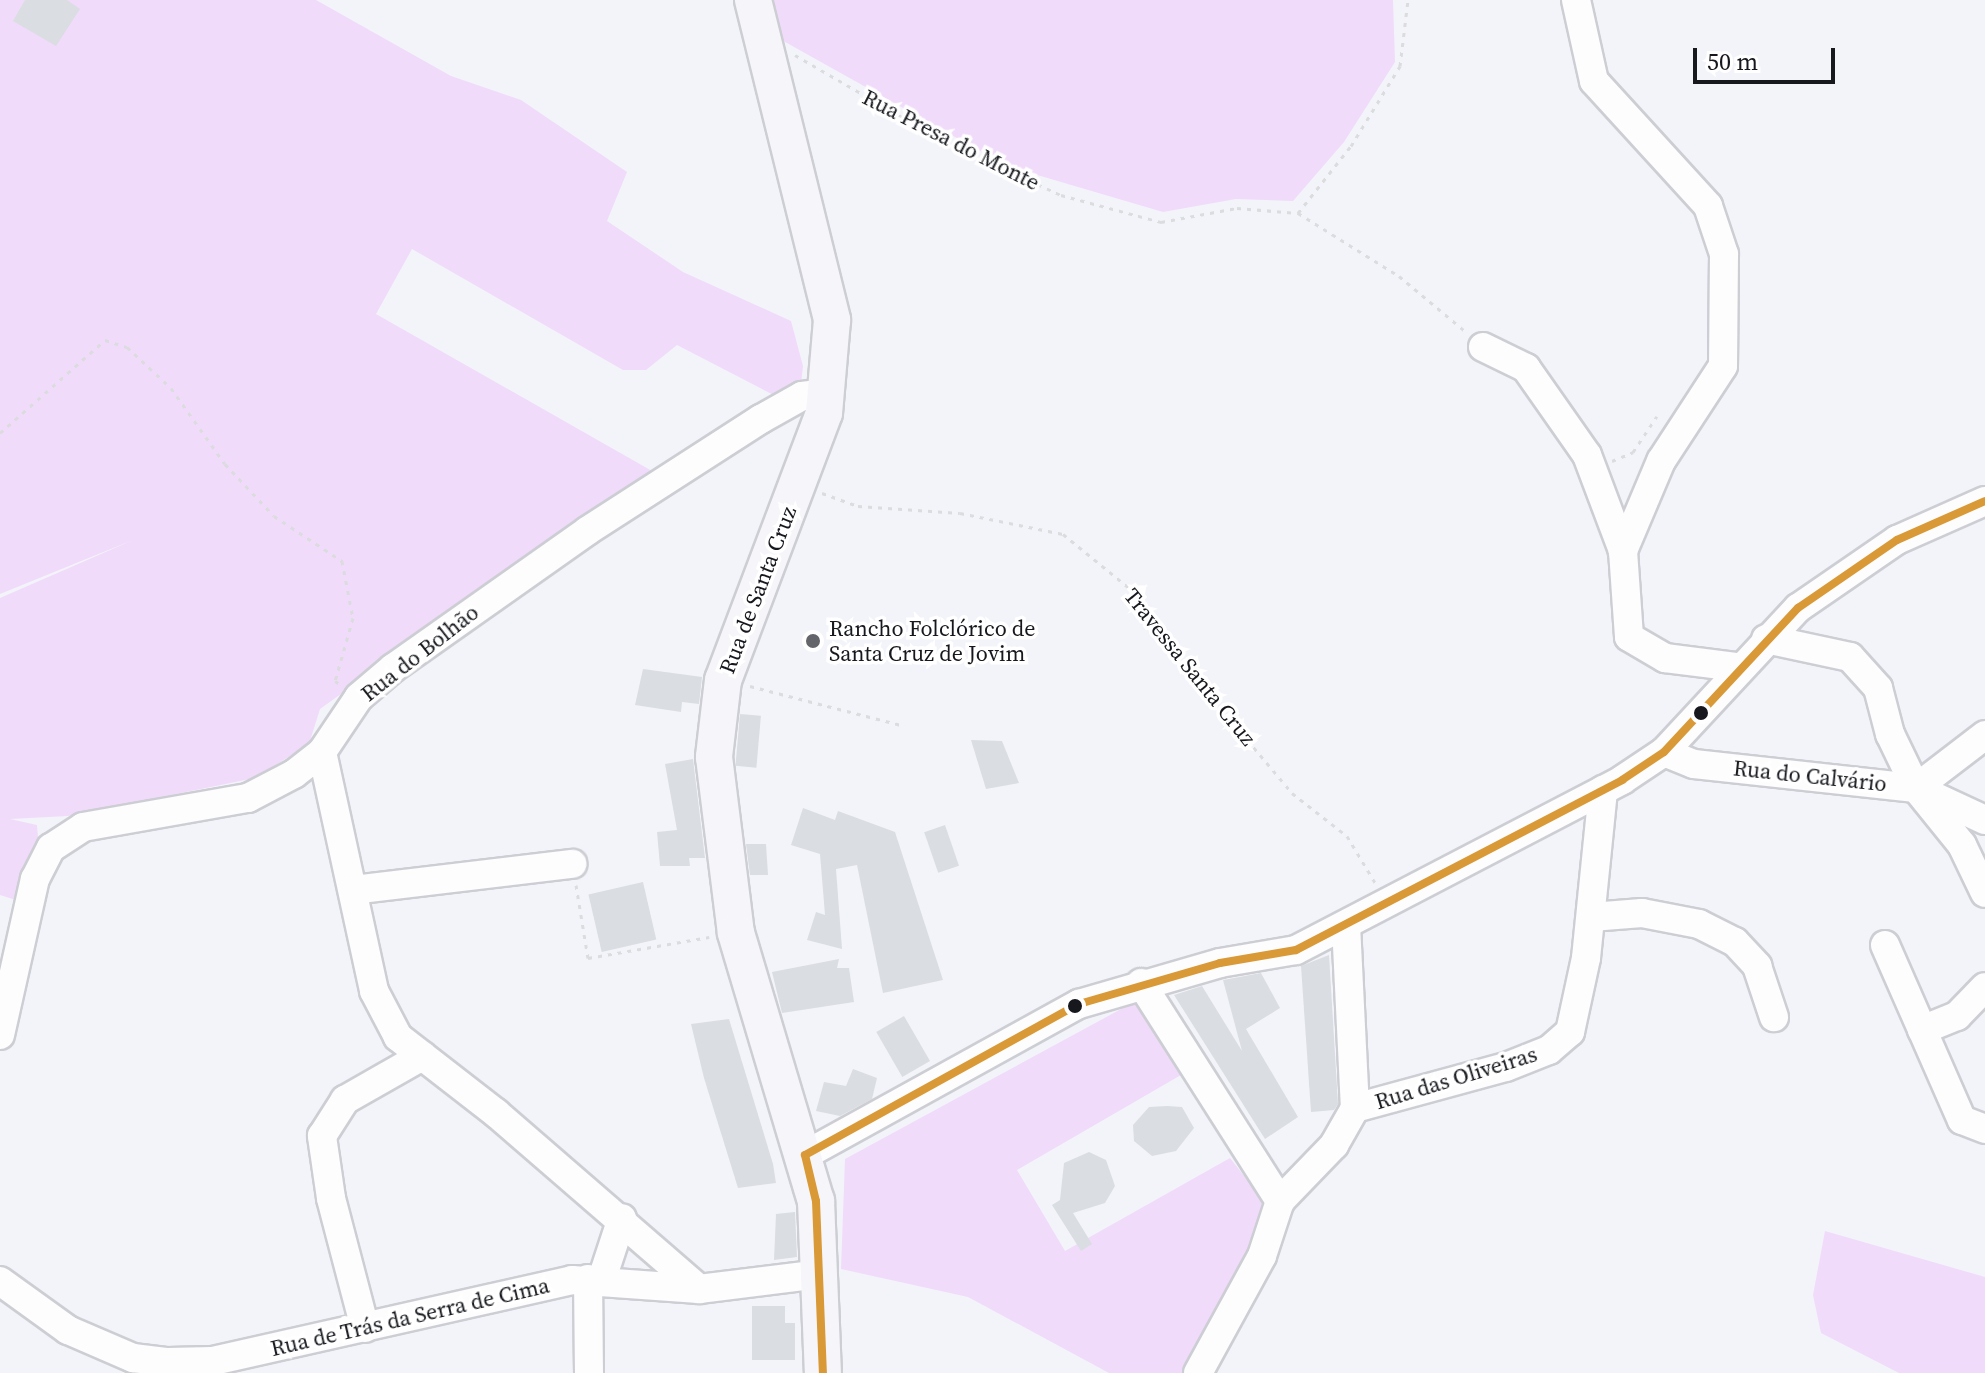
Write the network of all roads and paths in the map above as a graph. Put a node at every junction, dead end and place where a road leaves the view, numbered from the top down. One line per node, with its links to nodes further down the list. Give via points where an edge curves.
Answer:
1 (753, 0): 4 (main road, Rua de Santa Cruz)
2 (1408, 0): 5 (path, via 1400,66 1351,146)
3 (1576, 0): 13 (street, via 1594,81 1708,206 1724,254 1723,366 1661,461)
4 (765, 45): 5 (path, Rua Presa do Monte, via 792,53 1004,173 1061,195 1161,222 1237,208); 7 (main road, Rua de Santa Cruz, via 832,320)
5 (1298, 213): 6 (path, Rua Presa do Monte, via 1399,276)
6 (1483, 347): 10 (street, via 1526,368 1587,455)
7 (827, 393): 11 (main road, Rua de Santa Cruz); 17 (street, Rua do Bolhão, via 802,396 761,419 587,531)
8 (1657, 416): 10 (path, via 1643,441 1603,468)
9 (0, 433): 17 (path, via 105,340 127,347 171,388 225,464 274,516 342,561 353,618 335,681)
10 (1596, 483): 13 (street)
11 (799, 486): 16 (main road, Rua de Santa Cruz); 28 (path, Travessa Santa Cruz, via 858,506 973,514 1063,534 1134,592 1170,648 1292,793 1347,836)
12 (1985, 501): 14 (street, via 1897,540 1798,608)
13 (1623, 551): 15 (street, via 1629,637 1665,658)
14 (1766, 639): 15 (street); 22 (street, Rua do Calvário, via 1850,657 1878,688 1890,734)
15 (1737, 667): 21 (street)
16 (723, 680): 18 (path); 31 (main road, Rua de Santa Cruz, via 714,757)
17 (359, 697): 20 (street, Rua do Bolhão)
18 (905, 726)
19 (1985, 735): 22 (street)
20 (322, 752): 26 (street); 37 (street, Rua do Bolhão, via 248,798 83,827 51,848 35,879)
21 (1664, 752): 22 (street, Rua do Calvário, via 1694,764); 23 (street)
22 (1916, 788): 24 (street); 27 (street, via 1962,845)
23 (1603, 790): 28 (street); 29 (street, Rua das Oliveiras)
24 (1985, 820)
25 (572, 864): 26 (street); 31 (path, via 588,958)
26 (353, 890): 38 (street, via 374,991 398,1037)
27 (1985, 893)
28 (1387, 903): 30 (street)
29 (1591, 917): 35 (street, via 1642,913 1699,924 1735,942 1757,966); 39 (street, Rua das Oliveiras, via 1570,1032 1549,1050)
30 (1346, 925): 33 (street, via 1296,950); 39 (street)
31 (736, 933): 41 (main road, Rua de Santa Cruz)
32 (1885, 945): 36 (street)
33 (1141, 983): 41 (street, via 1079,1004); 42 (street)
34 (1985, 987): 36 (street, via 1957,1016)
35 (1774, 1017)
36 (1922, 1030): 40 (street, via 1962,1120)
37 (0, 1035)
38 (422, 1056): 43 (street); 48 (street, via 345,1100 322,1136 331,1198)
39 (1355, 1108): 42 (street, Rua das Oliveiras, via 1334,1145)
40 (1985, 1129)
41 (805, 1155): 44 (main road, Rua de Santa Cruz, via 816,1201)
42 (1280, 1201): 51 (street, Rua das Oliveiras, via 1262,1256)
43 (622, 1218): 45 (street); 47 (street)
44 (819, 1274): 47 (street, Rua de Trás da Serra de Cima); 50 (main road, Rua de Santa Cruz)
45 (595, 1279): 47 (street, Rua de Trás da Serra de Cima); 48 (street, Rua de Trás da Serra de Cima); 49 (street)
46 (0, 1281): 48 (street, Rua de Trás da Serra de Cima, via 68,1330 156,1361 213,1361)
47 (699, 1289)
48 (365, 1328)
49 (589, 1373)
50 (823, 1373)
51 (1198, 1373)

